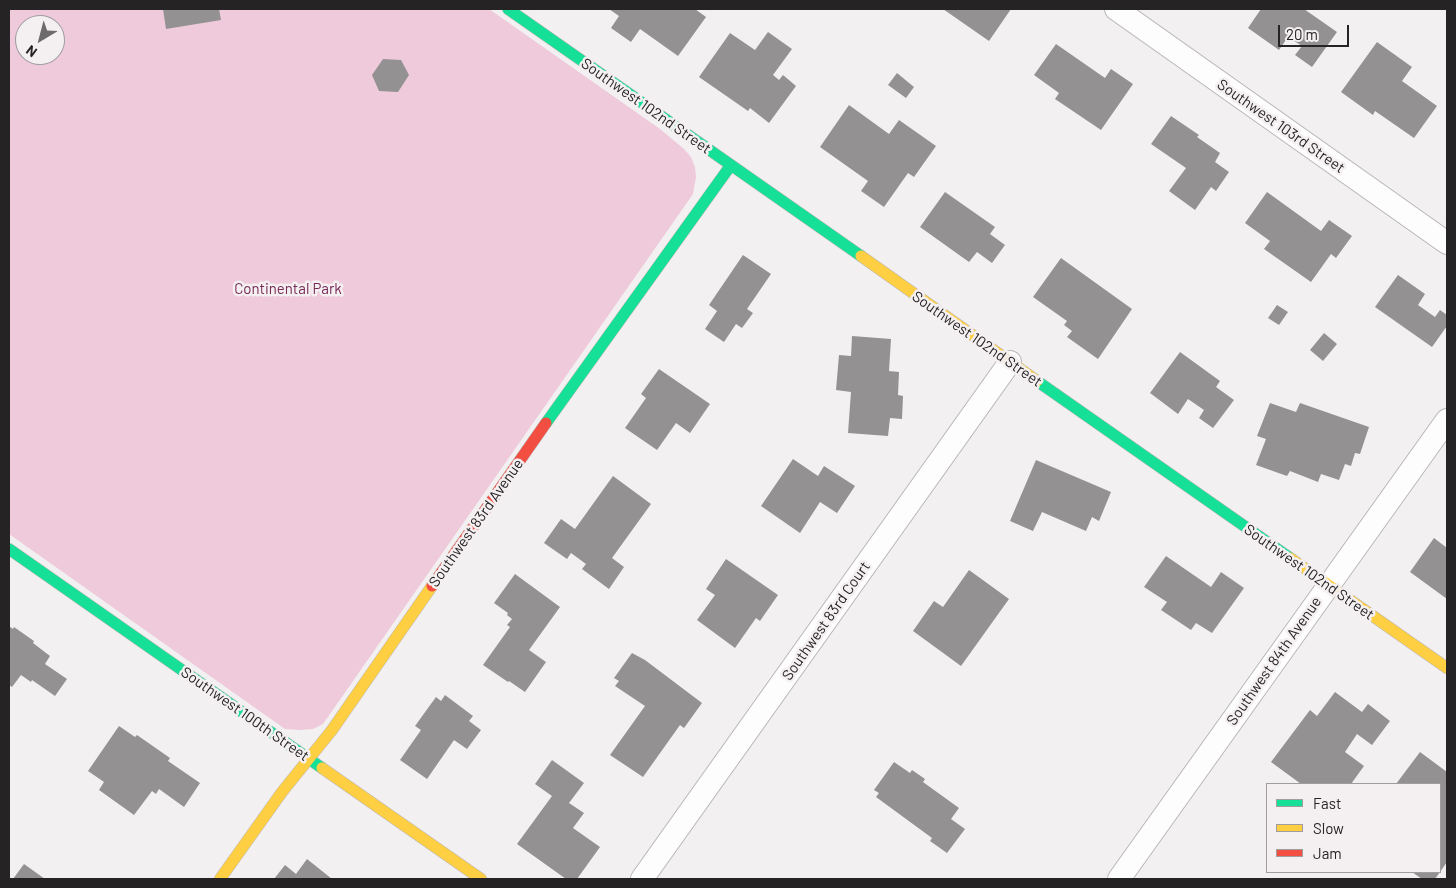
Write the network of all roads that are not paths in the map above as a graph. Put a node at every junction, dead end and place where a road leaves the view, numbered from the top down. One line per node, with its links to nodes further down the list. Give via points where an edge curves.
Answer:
1 (508, 9): 3 (street, Southwest 102nd Street)
2 (1116, 9): 4 (street, Southwest 103rd Street)
3 (731, 166): 5 (street, Southwest 102nd Street); 10 (street, Southwest 83rd Avenue)
4 (1447, 243)
5 (1010, 362): 8 (street, Southwest 102nd Street); 13 (street, Southwest 83rd Court)
6 (1447, 420): 8 (street, Southwest 84th Avenue)
7 (9, 549): 10 (street, Southwest 100th Street)
8 (1328, 586): 9 (street, Southwest 102nd Street); 14 (street, Southwest 84th Avenue)
9 (1447, 668)
10 (309, 758): 11 (street, Southwest 83rd Avenue); 12 (street, Southwest 100th Street)
11 (220, 879)
12 (481, 879)
13 (642, 879)
14 (1119, 879)

